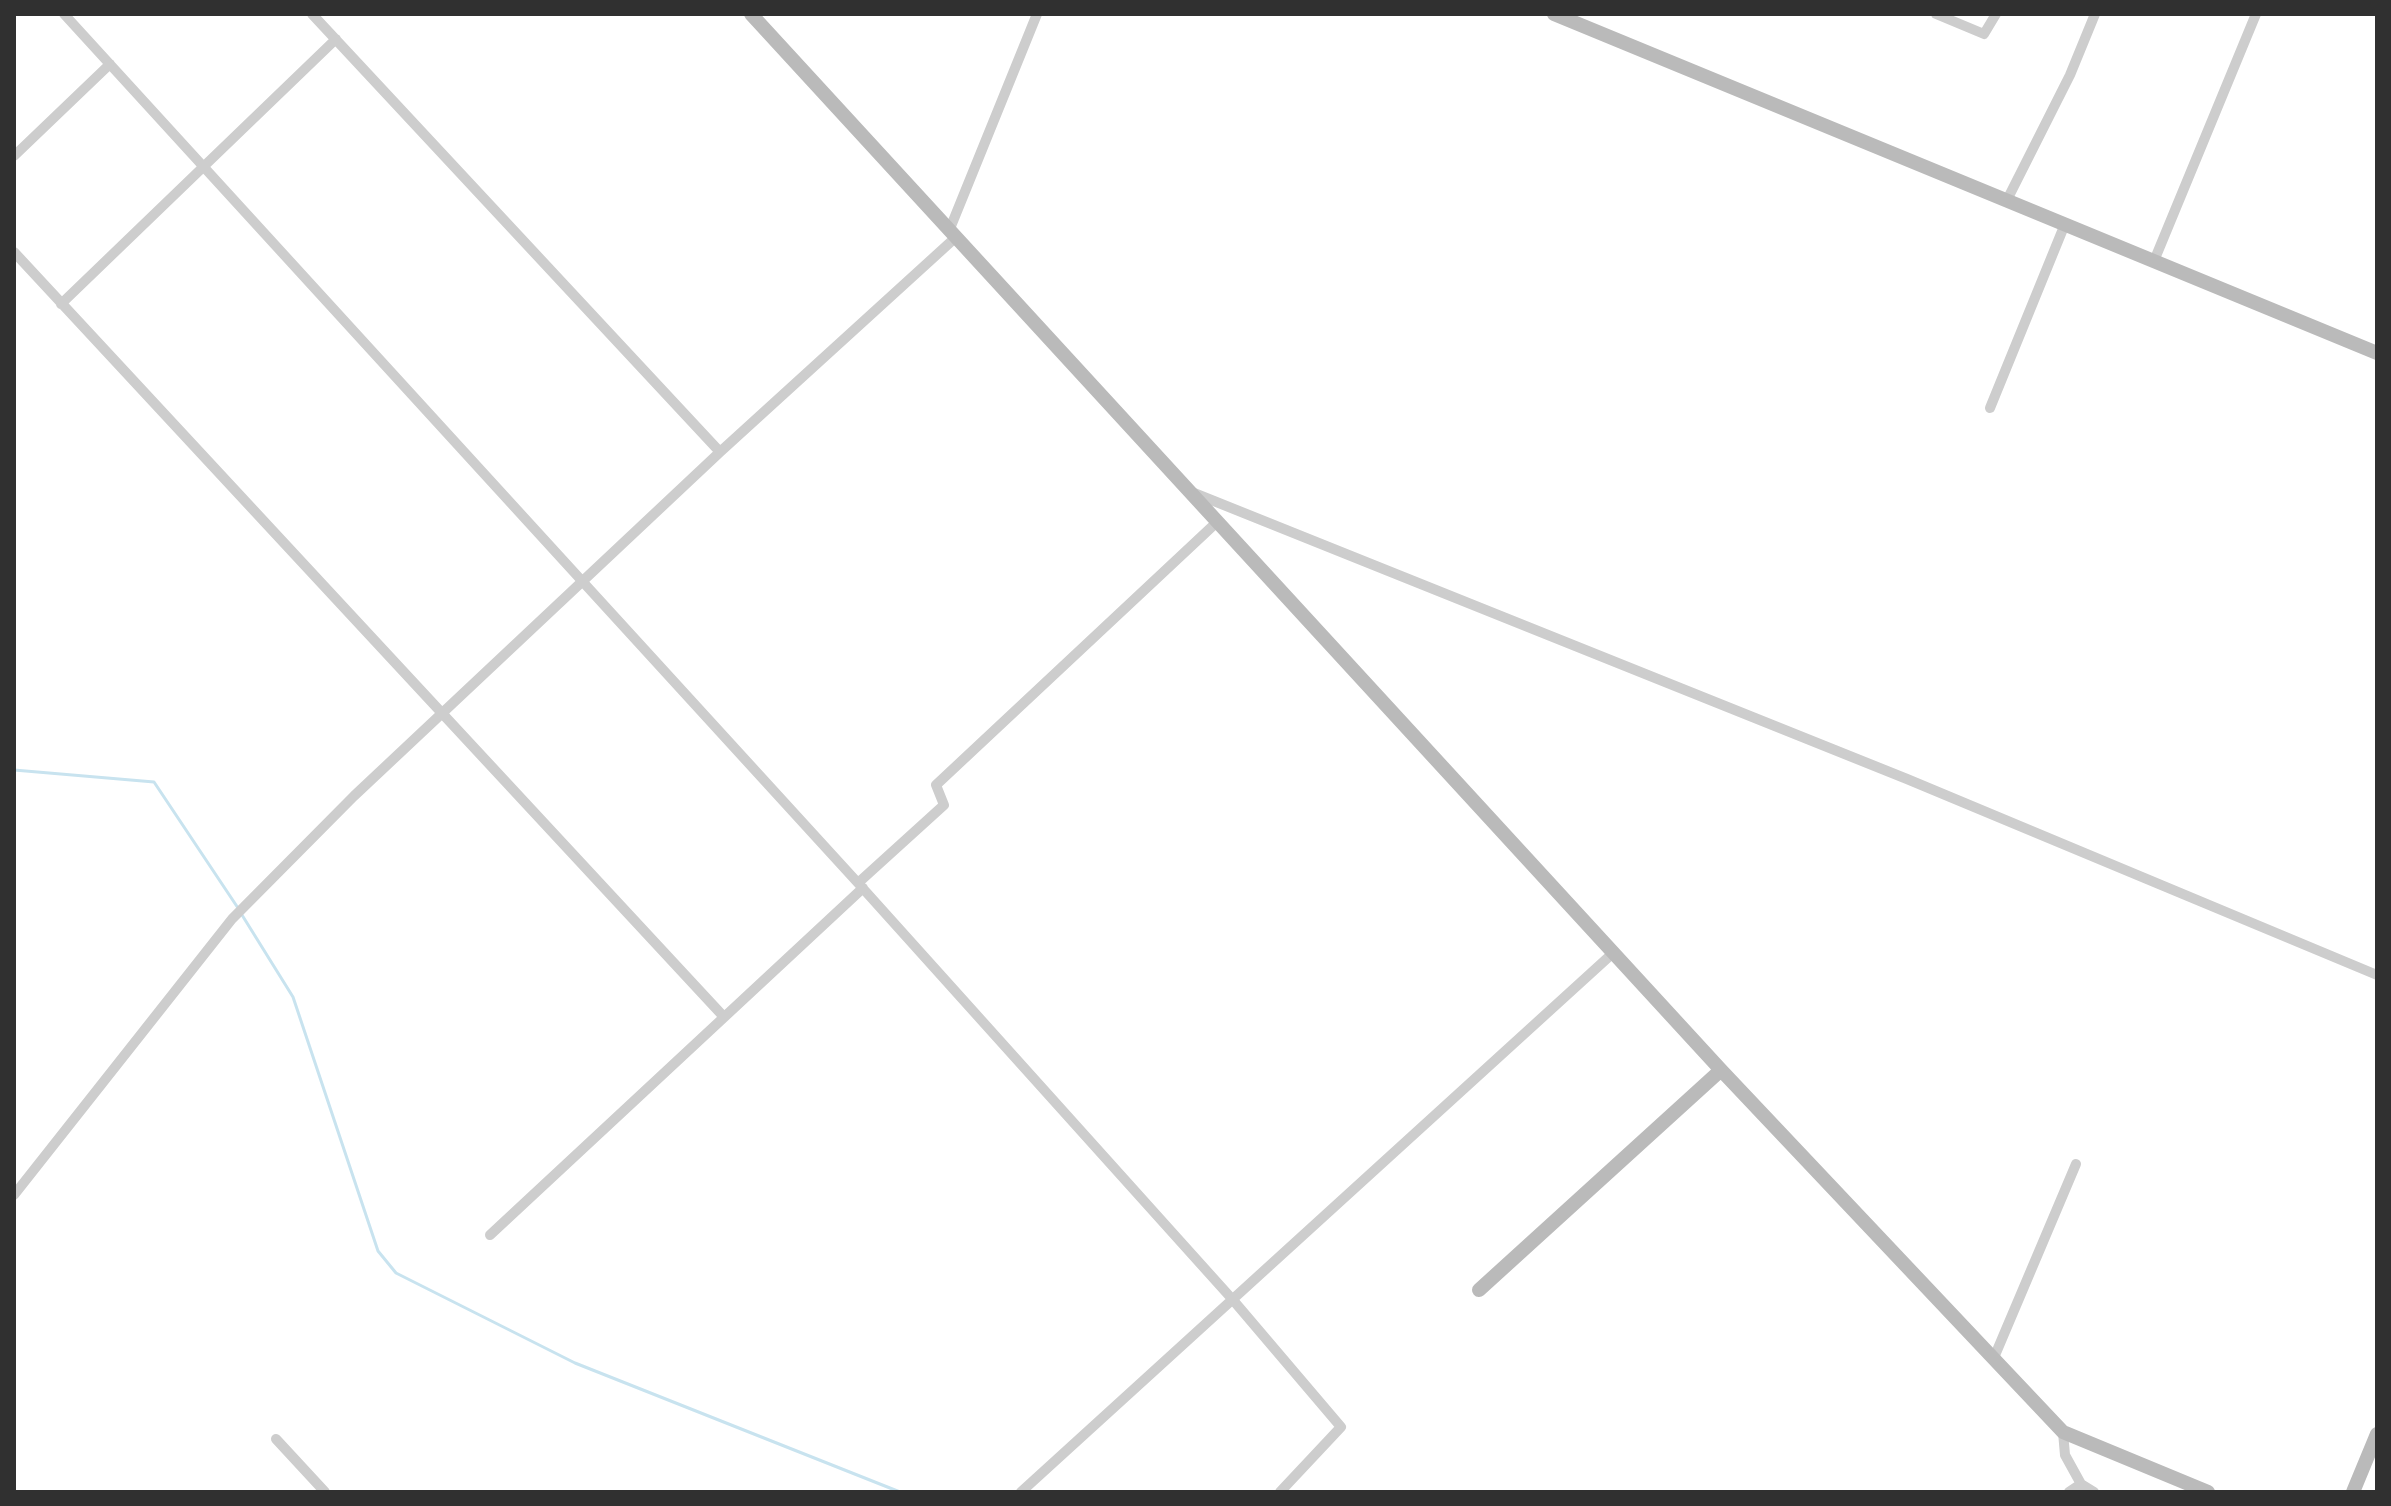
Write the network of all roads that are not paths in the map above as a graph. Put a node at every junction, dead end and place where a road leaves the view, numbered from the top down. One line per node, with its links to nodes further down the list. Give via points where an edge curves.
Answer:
1 (64, 14): 11 (street)
2 (312, 14): 10 (street)
3 (751, 14): 16 (street)
4 (1037, 14): 16 (street)
5 (1554, 14): 14 (street)
6 (1936, 14): 7 (street, via 1984,34)
7 (1996, 14)
8 (2095, 14): 14 (street)
9 (2256, 14): 18 (street)
10 (336, 39): 13 (street); 22 (street)
11 (110, 64): 12 (street); 13 (street)
12 (14, 156)
13 (205, 167): 19 (street); 25 (street)
14 (2007, 200): 15 (street)
15 (2065, 224): 18 (street); 21 (street)
16 (952, 235): 22 (street); 23 (street)
17 (14, 252): 19 (street)
18 (2154, 261): 20 (street)
19 (61, 304): 26 (street)
20 (2377, 353)
21 (1990, 408)
22 (720, 452): 25 (street)
23 (1188, 491): 24 (street); 29 (street, via 1907,779)
24 (1217, 522): 27 (street, via 936,785 944,805); 28 (street)
25 (583, 581): 26 (street); 27 (street)
26 (441, 714): 30 (street); 33 (street, via 232,919)
27 (860, 886): 30 (street); 36 (street)
28 (1613, 953): 31 (street); 36 (street)
29 (2377, 975)
30 (724, 1017): 34 (street)
31 (1721, 1070): 35 (street); 37 (street)
32 (2076, 1164): 37 (street)
33 (14, 1195)
34 (490, 1235)
35 (1479, 1290)
36 (1233, 1300): 43 (street); 44 (street, via 1341,1427)
37 (1993, 1360): 38 (street)
38 (2063, 1432): 41 (street, via 2065,1455); 47 (street)
39 (2377, 1434): 48 (street)
40 (276, 1439): 42 (street)
41 (2081, 1484): 45 (street); 46 (street)
42 (325, 1492)
43 (1021, 1492)
44 (1280, 1492)
45 (2069, 1492)
46 (2094, 1492)
47 (2208, 1492)
48 (2353, 1492)

